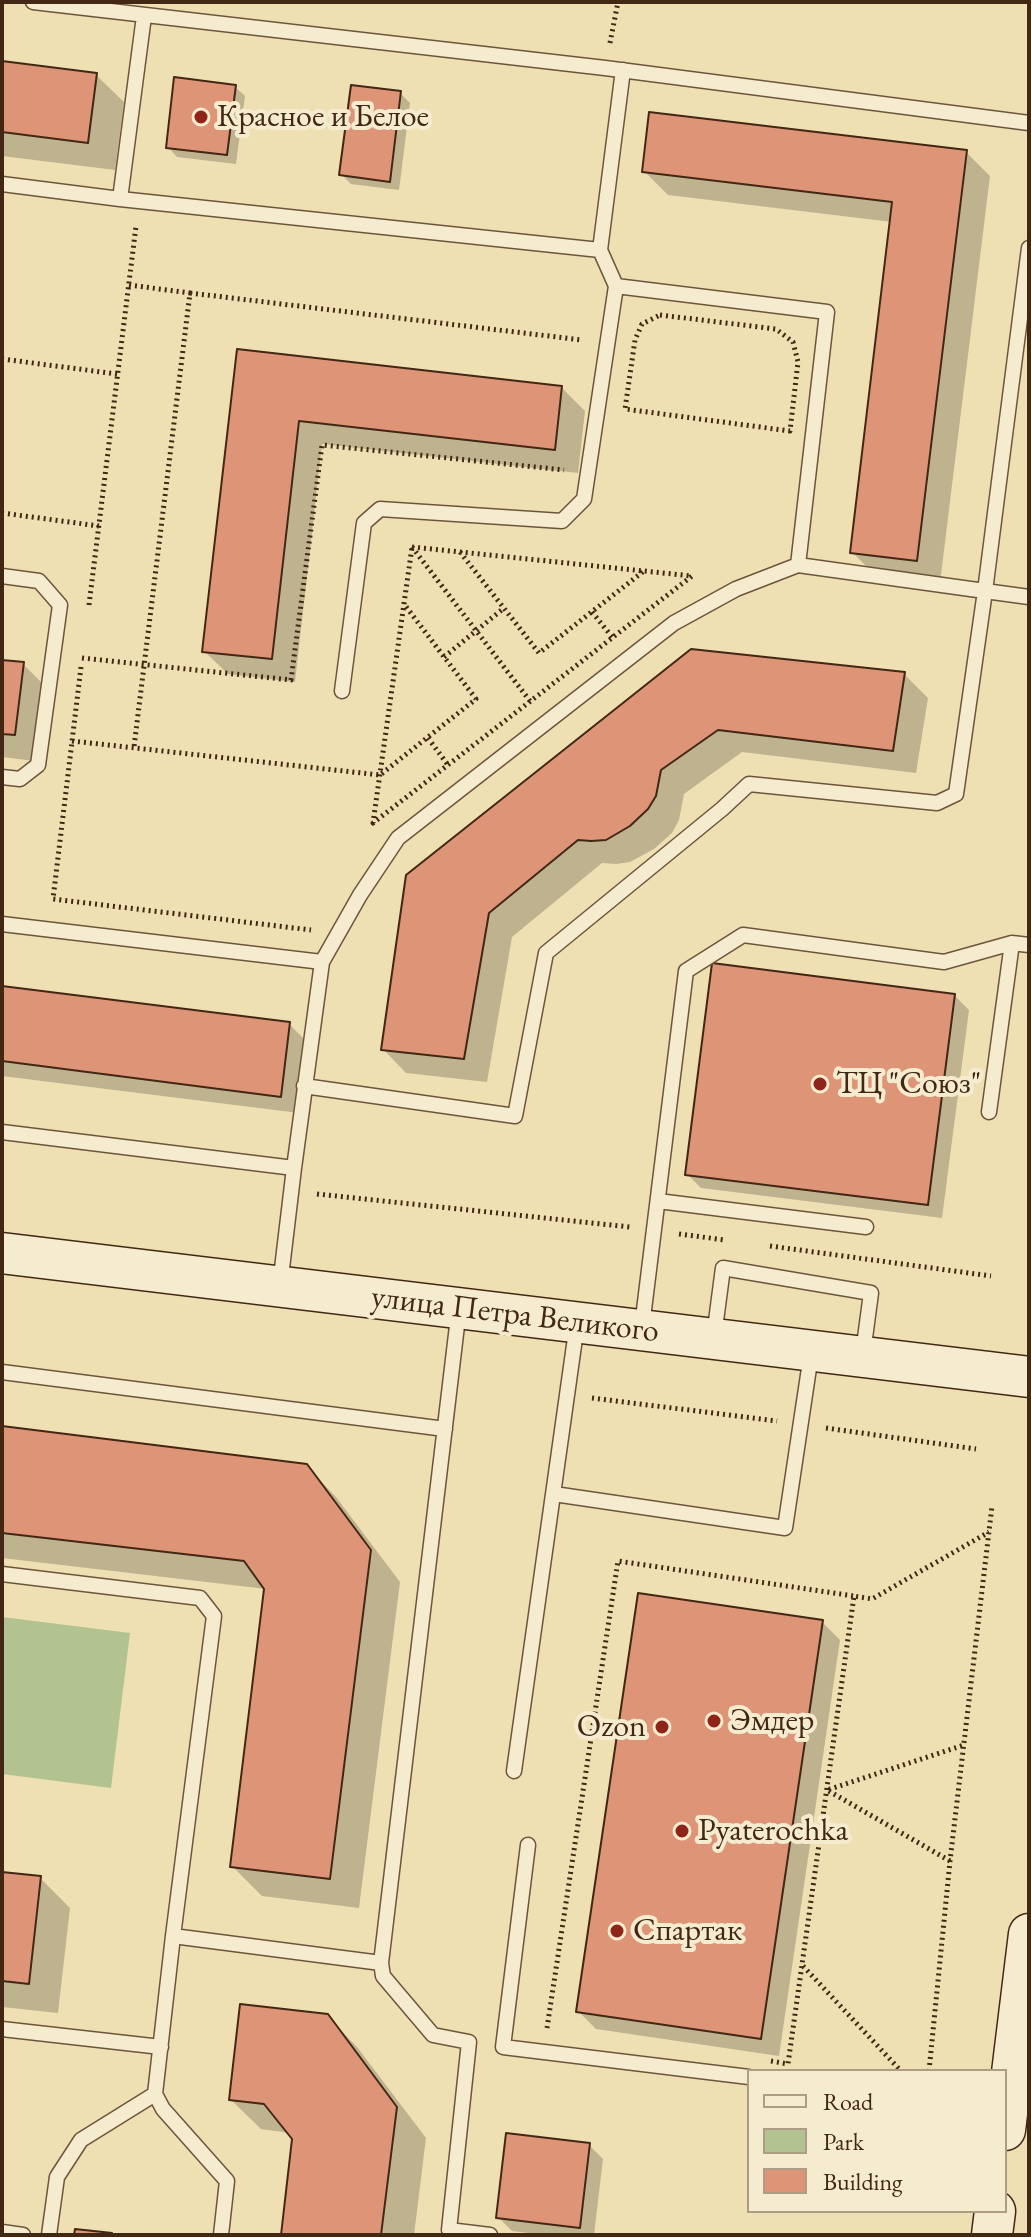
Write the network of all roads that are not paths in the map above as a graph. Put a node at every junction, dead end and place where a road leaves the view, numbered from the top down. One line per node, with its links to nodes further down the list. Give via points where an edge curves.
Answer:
1 (33, 2): 2 (lane)
2 (144, 16): 3 (lane); 6 (lane)
3 (623, 70): 4 (lane); 8 (lane)
4 (1029, 123)
5 (2, 184): 6 (lane)
6 (120, 199): 8 (lane)
7 (1029, 248): 12 (lane)
8 (600, 250): 9 (lane)
9 (616, 286): 10 (lane, via 827,312); 14 (lane, via 584,499 562,521 380,509 364,523)
10 (798, 565): 12 (lane); 19 (lane, via 736,589 674,623 398,838)
11 (2, 576): 15 (lane, via 39,581 60,605 38,765 20,779)
12 (985, 591): 13 (lane); 20 (lane, via 956,794 937,803 749,784 546,953 515,1116)
13 (1029, 597)
14 (342, 691)
15 (2, 777)
16 (2, 924): 19 (lane)
17 (1012, 943): 18 (lane); 21 (lane); 24 (lane, via 944,962 743,935 686,971)
18 (1029, 945)
19 (322, 962): 20 (lane)
20 (304, 1086): 23 (lane)
21 (989, 1112)
22 (2, 1132): 23 (lane)
23 (294, 1168): 27 (lane)
24 (658, 1201): 25 (lane); 30 (lane)
25 (866, 1227)
26 (2, 1253): 27 (street, улица Петра Великого)
27 (279, 1287): 28 (street, улица Петра Великого)
28 (459, 1309): 29 (street, улица Петра Великого); 36 (lane)
29 (578, 1323): 30 (street, улица Петра Великого); 37 (lane)
30 (641, 1331): 31 (street, улица Петра Великого)
31 (714, 1339): 32 (street, улица Петра Великого); 33 (lane, via 723,1268 871,1293)
32 (811, 1351): 33 (street, улица Петра Великого); 37 (lane, via 785,1528)
33 (863, 1357): 35 (street, улица Петра Великого)
34 (2, 1372): 36 (lane)
35 (1029, 1377)
36 (445, 1429): 43 (lane)
37 (554, 1494): 39 (lane)
38 (2, 1574): 42 (lane, via 200,1598 214,1616)
39 (514, 1771)
40 (528, 1845): 46 (lane, via 503,2047)
41 (1029, 1934): 48 (street)
42 (173, 1936): 43 (lane); 45 (lane)
43 (381, 1963): 51 (lane, via 383,1976 433,2035 469,2042)
44 (2, 2029): 45 (lane)
45 (161, 2047): 47 (lane)
46 (747, 2077)
47 (155, 2094): 53 (lane, via 81,2140 57,2177); 54 (lane, via 227,2181)
48 (1009, 2111)
49 (995, 2213): 56 (street)
50 (2, 2232): 52 (lane)
51 (449, 2232): 55 (lane)
52 (23, 2235)
53 (49, 2235)
54 (221, 2235)
55 (490, 2235)
56 (992, 2235)

